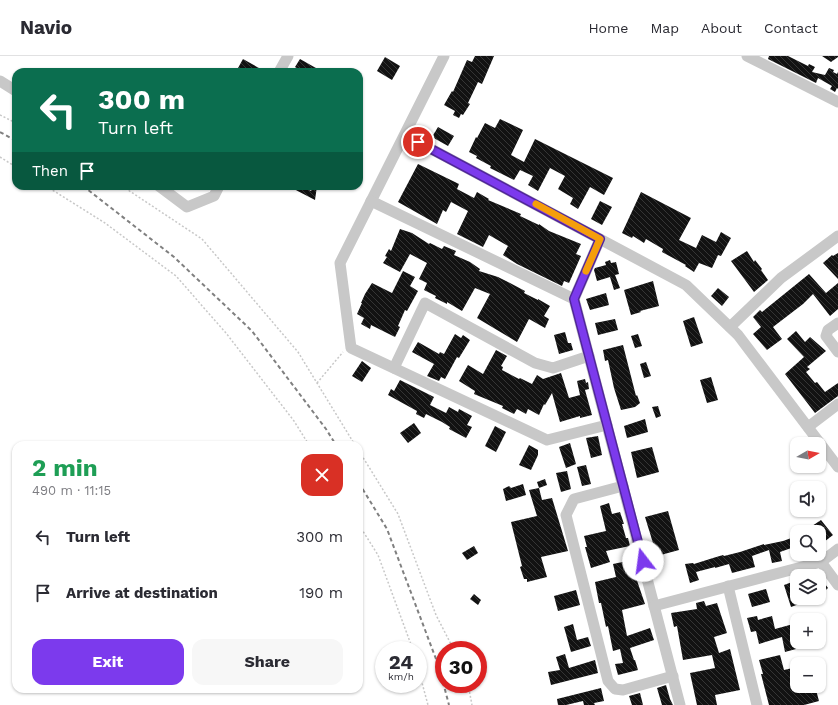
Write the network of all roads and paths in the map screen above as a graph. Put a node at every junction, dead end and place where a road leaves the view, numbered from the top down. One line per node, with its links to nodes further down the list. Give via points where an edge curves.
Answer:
1 (288, 56): 4 (street)
2 (747, 56): 7 (street)
3 (442, 57): 10 (street)
4 (282, 68)
5 (0, 81): 6 (street)
6 (12, 88)
7 (838, 102)
8 (0, 115): 9 (path)
9 (12, 121)
10 (404, 135): 17 (street); 19 (street)
11 (0, 157): 12 (path)
12 (12, 164)
13 (52, 190): 31 (path, via 105,223 176,276 226,333)
14 (128, 190): 27 (path, via 202,239 298,352)
15 (164, 190): 16 (street, via 187,207 214,196)
16 (217, 190)
17 (371, 201): 20 (street); 23 (street, via 340,264)
18 (838, 236): 22 (street, via 781,278)
19 (600, 239): 20 (street); 22 (street, via 686,285)
20 (574, 299): 25 (street)
21 (838, 322): 24 (street, via 828,330 826,336)
22 (730, 327): 30 (street)
23 (351, 348): 26 (street); 27 (path, via 343,352)
24 (838, 352)
25 (589, 356): 26 (street, via 553,368 534,363 424,303); 29 (street)
26 (394, 368): 29 (street, via 547,440)
27 (317, 383): 32 (path)
28 (838, 404): 30 (street)
29 (607, 425): 35 (street)
30 (808, 427): 34 (street)
31 (306, 441)
32 (353, 441)
33 (363, 457): 43 (path, via 398,514 436,615)
34 (838, 467)
35 (623, 486): 41 (street); 44 (street, via 574,499 566,515 608,681 615,689 623,690)
36 (363, 531): 42 (path, via 378,554)
37 (838, 549): 38 (street)
38 (821, 562): 39 (street); 40 (street)
39 (838, 585)
40 (728, 586): 41 (street); 50 (street)
41 (654, 606): 44 (street)
42 (410, 641)
43 (449, 641)
44 (673, 676): 49 (street)
45 (425, 693): 47 (path)
46 (470, 693): 48 (path)
47 (428, 705)
48 (472, 705)
49 (680, 705)
50 (758, 705)

